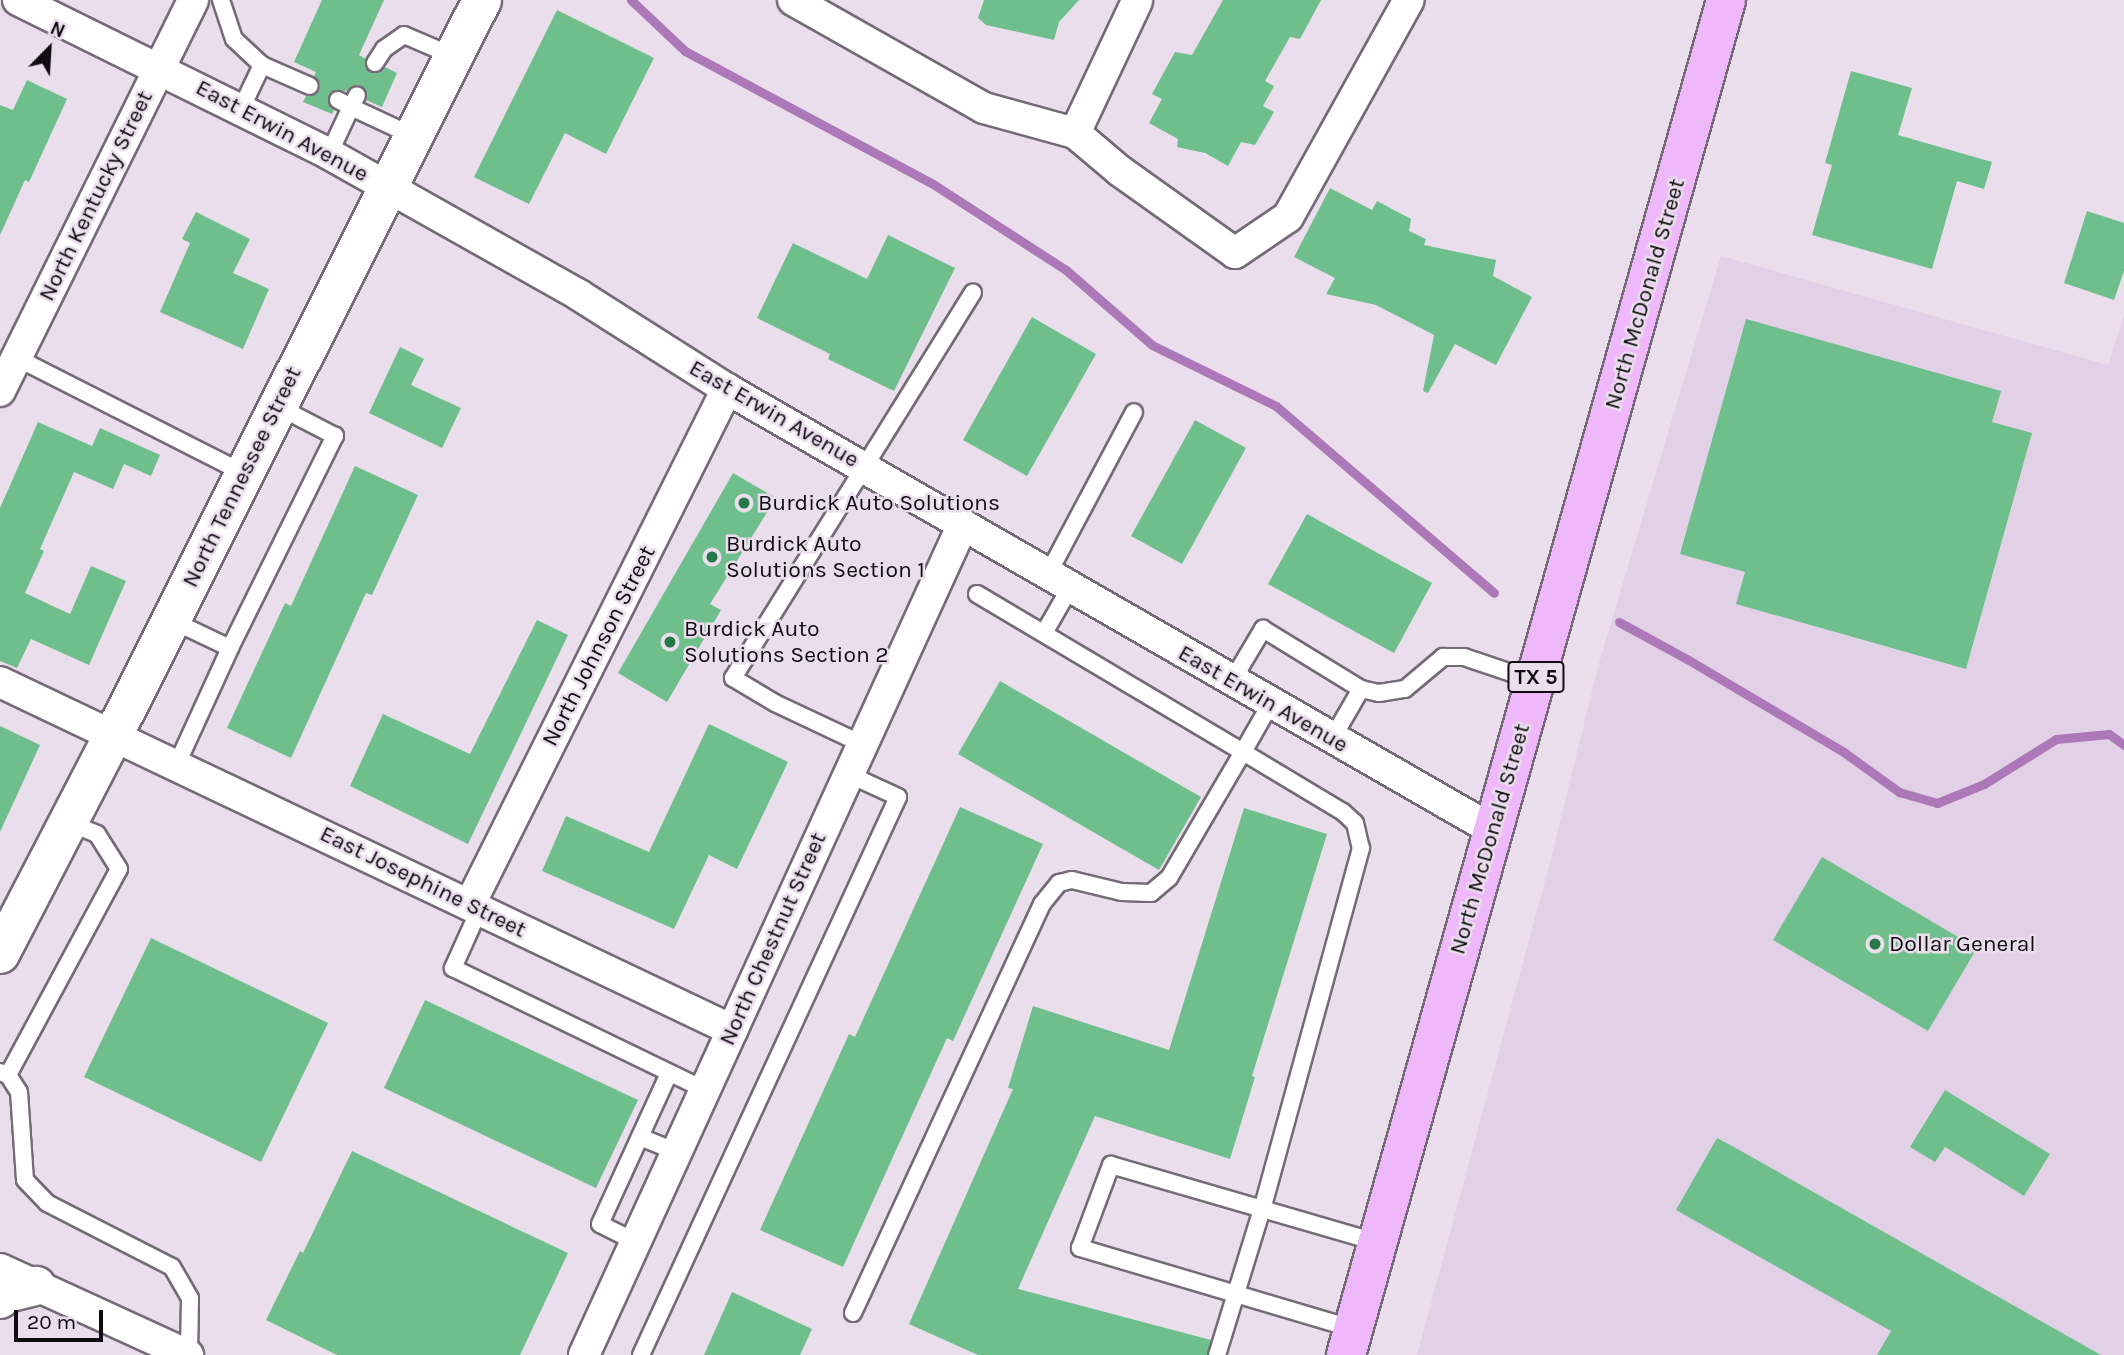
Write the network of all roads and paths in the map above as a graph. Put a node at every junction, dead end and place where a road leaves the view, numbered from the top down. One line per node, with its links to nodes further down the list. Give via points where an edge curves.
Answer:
1 (18, 0): 12 (street, East Erwin Avenue)
2 (193, 0): 12 (street, North Kentucky Street)
3 (221, 0): 11 (lane, via 234,39)
4 (482, 0): 9 (street, North Tennessee Street)
5 (793, 0): 15 (street, via 984,108)
6 (1409, 0): 15 (street, via 1288,217 1235,253)
7 (1726, 0): 34 (main road, North McDonald Street / TX 5)
8 (1137, 1): 15 (street)
9 (453, 56): 10 (lane, via 404,35 395,38); 16 (street, North Tennessee Street)
10 (375, 63)
11 (262, 65): 13 (lane); 14 (lane)
12 (159, 69): 14 (street, East Erwin Avenue); 20 (street, North Kentucky Street)
13 (310, 86)
14 (241, 108): 17 (street, East Erwin Avenue)
15 (1075, 133)
16 (413, 136): 17 (lane, via 349,101); 18 (street, North Tennessee Street)
17 (329, 154): 18 (street, East Erwin Avenue)
18 (387, 186): 21 (street, East Erwin Avenue, via 579,295); 23 (street, North Tennessee Street)
19 (972, 293): 25 (lane)
20 (17, 358): 22 (street, North Kentucky Street); 26 (lane)
21 (727, 389): 25 (street, East Erwin Avenue); 46 (street, North Johnson Street)
22 (0, 391)
23 (277, 406): 26 (street, North Tennessee Street); 32 (lane, via 335,436)
24 (1134, 412): 28 (lane)
25 (866, 468): 27 (street, East Erwin Avenue); 40 (lane, via 733,678)
26 (244, 473): 30 (street, North Tennessee Street)
27 (963, 523): 28 (street, East Erwin Avenue); 40 (street, North Chestnut Street)
28 (1059, 581): 31 (lane); 33 (street, East Erwin Avenue)
29 (977, 594): 31 (lane)
30 (170, 620): 32 (lane); 38 (street, North Tennessee Street)
31 (1044, 633): 41 (lane)
32 (230, 648): 42 (lane)
33 (1232, 681): 36 (lane, via 1263,629); 37 (street, East Erwin Avenue)
34 (1535, 681): 36 (lane, via 1464,657 1443,657 1405,689 1379,693); 45 (main road, North McDonald Street / TX 5)
35 (0, 682): 38 (street, East Josephine Street)
36 (1361, 689): 39 (lane)
37 (1271, 703): 39 (street, East Erwin Avenue); 41 (lane)
38 (114, 734): 42 (street, East Josephine Street); 44 (street, North Tennessee Street)
39 (1332, 738): 45 (street, East Erwin Avenue)
40 (862, 744): 43 (street, North Chestnut Street)
41 (1243, 752): 54 (lane, via 1343,812 1354,823 1361,848); 61 (lane, via 1169,878 1151,893 1122,892 1072,880 1059,883 1042,904)
42 (177, 764): 46 (street, East Josephine Street)
43 (848, 774): 48 (street, North Chestnut Street); 65 (lane, via 898,797)
44 (68, 822): 47 (street, North Tennessee Street); 50 (lane, via 97,834 119,869)
45 (1493, 830): 56 (main road, North McDonald Street / TX 5)
46 (475, 906): 48 (street, East Josephine Street); 49 (lane, via 453,968)
47 (0, 954)
48 (732, 1030): 51 (street, North Chestnut Street)
49 (669, 1073): 51 (lane); 52 (lane)
50 (4, 1074): 63 (lane, via 19,1092 25,1180 47,1203 172,1267 190,1298)
51 (705, 1090): 53 (street, North Chestnut Street)
52 (640, 1136): 53 (lane); 55 (lane, via 600,1224)
53 (677, 1152): 55 (street, North Chestnut Street)
54 (1262, 1209): 56 (lane); 59 (lane); 59 (lane, via 1111,1165 1080,1248)
55 (636, 1242): 64 (street, North Chestnut Street)
56 (1379, 1243): 62 (main road, North McDonald Street / TX 5)
57 (0, 1269): 58 (street)
58 (36, 1286): 60 (street); 63 (street)
59 (1238, 1293): 62 (lane); 66 (lane)
60 (0, 1299)
61 (853, 1313)
62 (1350, 1342)
63 (189, 1355)
64 (584, 1355)
65 (641, 1355)
66 (1217, 1355)

